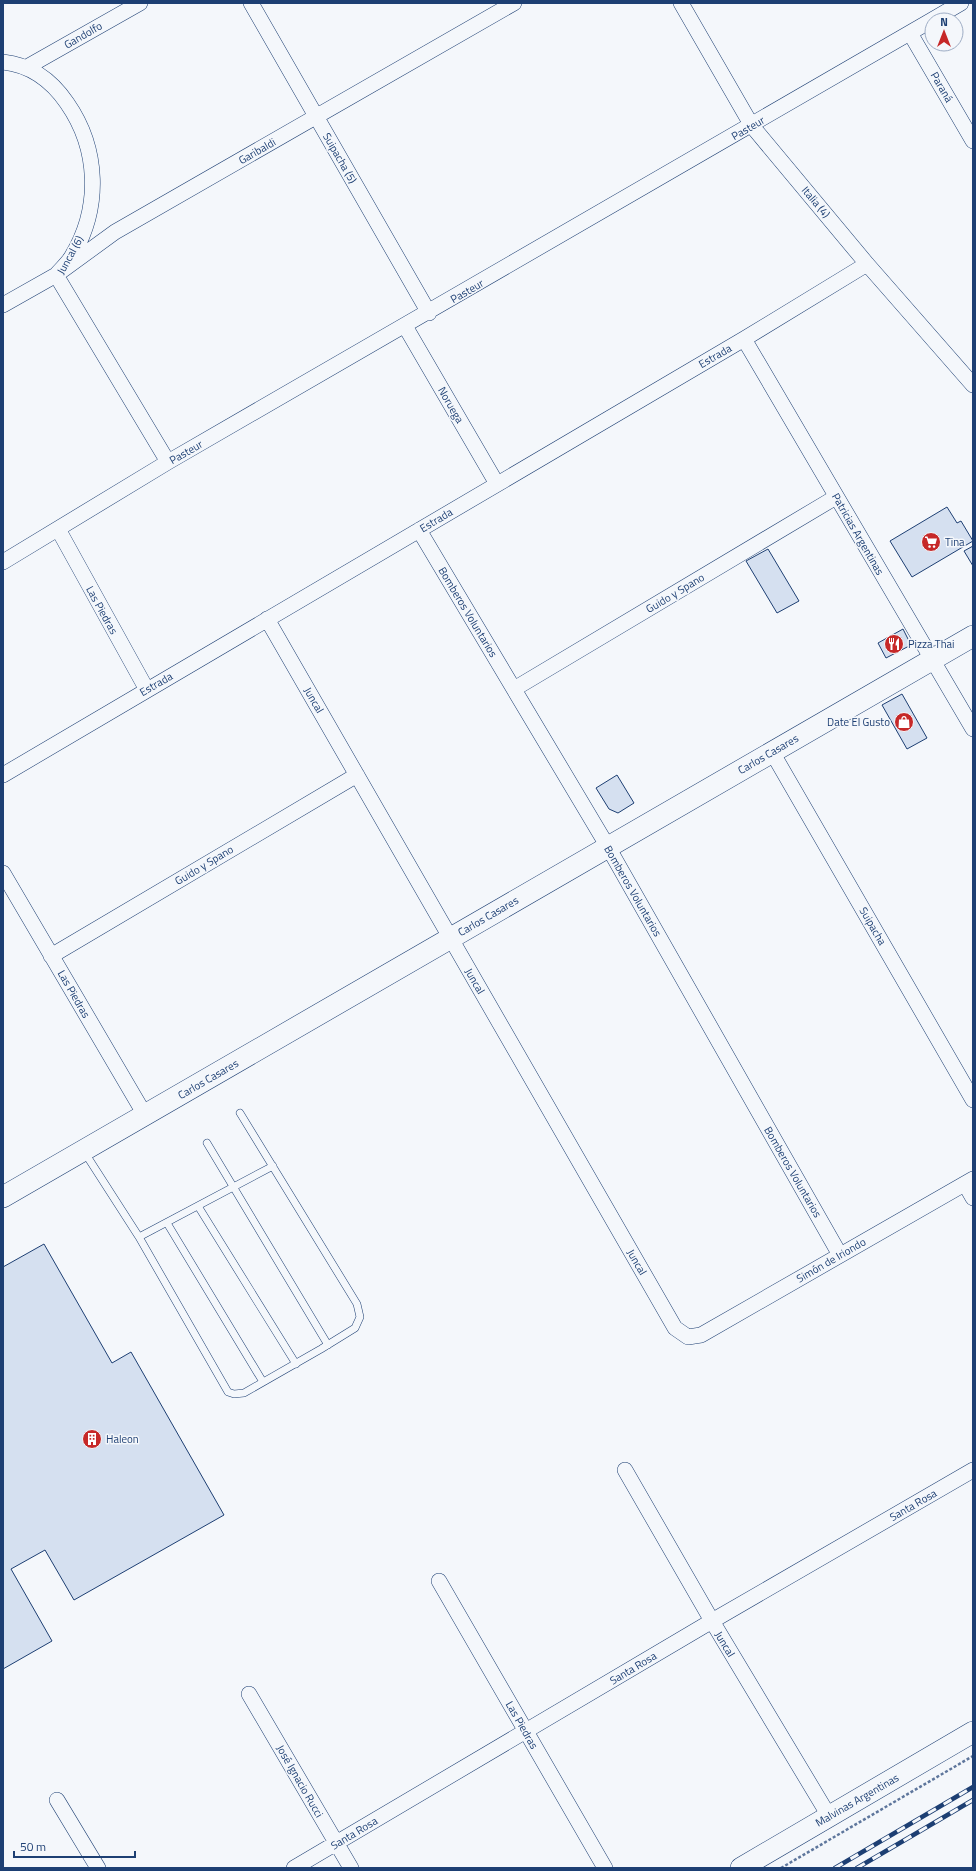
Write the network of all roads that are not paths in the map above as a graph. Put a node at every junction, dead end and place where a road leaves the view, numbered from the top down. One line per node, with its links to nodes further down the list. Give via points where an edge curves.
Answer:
1 (140, 3): 10 (street, Gandolfo)
2 (251, 3): 11 (street, Suipacha (5))
3 (514, 3): 11 (street, Garibaldi)
4 (681, 3): 12 (street, Italia (4))
5 (961, 3): 6 (street, Pasteur)
6 (946, 12)
7 (924, 25): 8 (street, Pasteur)
8 (910, 33): 12 (street, Pasteur); 13 (street, Paraná)
9 (3, 62): 10 (street, Juncal (6))
10 (27, 67): 15 (street, Juncal (6), via 46,79 62,96 84,132 92,160 88,217 72,257)
11 (316, 116): 15 (street, Garibaldi, via 115,232); 17 (street, Suipacha (5))
12 (752, 126): 14 (street, Italia (4)); 17 (street, Pasteur)
13 (973, 141)
14 (867, 264): 19 (street, Estrada); 20 (street, Italia (4))
15 (56, 275): 16 (street, Garibaldi); 21 (street, Juncal (6))
16 (3, 304)
17 (429, 313): 18 (street, Pasteur)
18 (406, 326): 21 (street, Pasteur); 22 (street, Noruega)
19 (744, 339): 22 (street, Estrada); 23 (street, Patricias Argentinas)
20 (973, 385)
21 (168, 462): 24 (street, Pasteur)
22 (497, 484): 25 (street, Estrada)
23 (836, 497): 29 (street, Patricias Argentinas); 30 (street, Guido y Spano)
24 (58, 529): 26 (street, Pasteur); 31 (street, Las Piedras)
25 (419, 530): 27 (street, Estrada); 30 (street, Bomberos Voluntarios)
26 (3, 562)
27 (268, 619): 31 (street, Estrada); 35 (street, Juncal)
28 (973, 636): 29 (street, Carlos Casares)
29 (932, 660): 32 (street, Patricias Argentinas); 33 (street, Carlos Casares)
30 (514, 689): 36 (street, Bomberos Voluntarios)
31 (147, 690): 34 (street, Estrada)
32 (973, 729)
33 (772, 752): 36 (street, Carlos Casares); 40 (street, Suipacha)
34 (3, 775)
35 (357, 775): 38 (street, Juncal); 39 (street, Guido y Spano)
36 (608, 847): 38 (street, Carlos Casares); 53 (street, Bomberos Voluntarios)
37 (3, 873): 39 (street, Las Piedras)
38 (451, 938): 42 (street, Carlos Casares); 54 (street, Juncal, via 675,1328)
39 (51, 956): 42 (street, Las Piedras)
40 (973, 1100)
41 (240, 1112): 45 (lane)
42 (145, 1115): 44 (street, Carlos Casares)
43 (207, 1143): 47 (lane)
44 (84, 1151): 48 (street, Carlos Casares); 52 (lane)
45 (273, 1166): 47 (lane); 55 (lane, via 357,1304 360,1317 355,1328)
46 (969, 1182): 49 (street); 53 (street, Simón de Iriondo)
47 (234, 1186): 50 (lane); 55 (lane)
48 (3, 1197)
49 (973, 1198)
50 (198, 1206): 51 (lane); 56 (lane)
51 (167, 1223): 52 (lane); 57 (lane)
52 (139, 1237): 57 (lane, via 228,1392 244,1393)
53 (840, 1255): 54 (street, Simón de Iriondo, via 701,1335)
54 (688, 1337)
55 (328, 1345): 56 (lane)
56 (296, 1364): 57 (lane)
57 (263, 1382)
58 (625, 1470): 61 (street, Juncal)
59 (973, 1470): 61 (street, Santa Rosa)
60 (439, 1581): 63 (street, Las Piedras)
61 (712, 1621): 63 (street, Santa Rosa); 66 (street, Juncal)
62 (249, 1694): 67 (street, José Ignacio Rucci)
63 (526, 1731): 67 (street, Santa Rosa); 71 (street, Las Piedras)
64 (973, 1732): 66 (street, Malvinas Argentinas)
65 (57, 1800): 68 (street)
66 (829, 1816): 72 (street, Malvinas Argentinas)
67 (337, 1843): 69 (street, Santa Rosa); 70 (street, José Ignacio Rucci)
68 (98, 1868)
69 (294, 1868)
70 (352, 1868)
71 (605, 1868)
72 (741, 1868)

